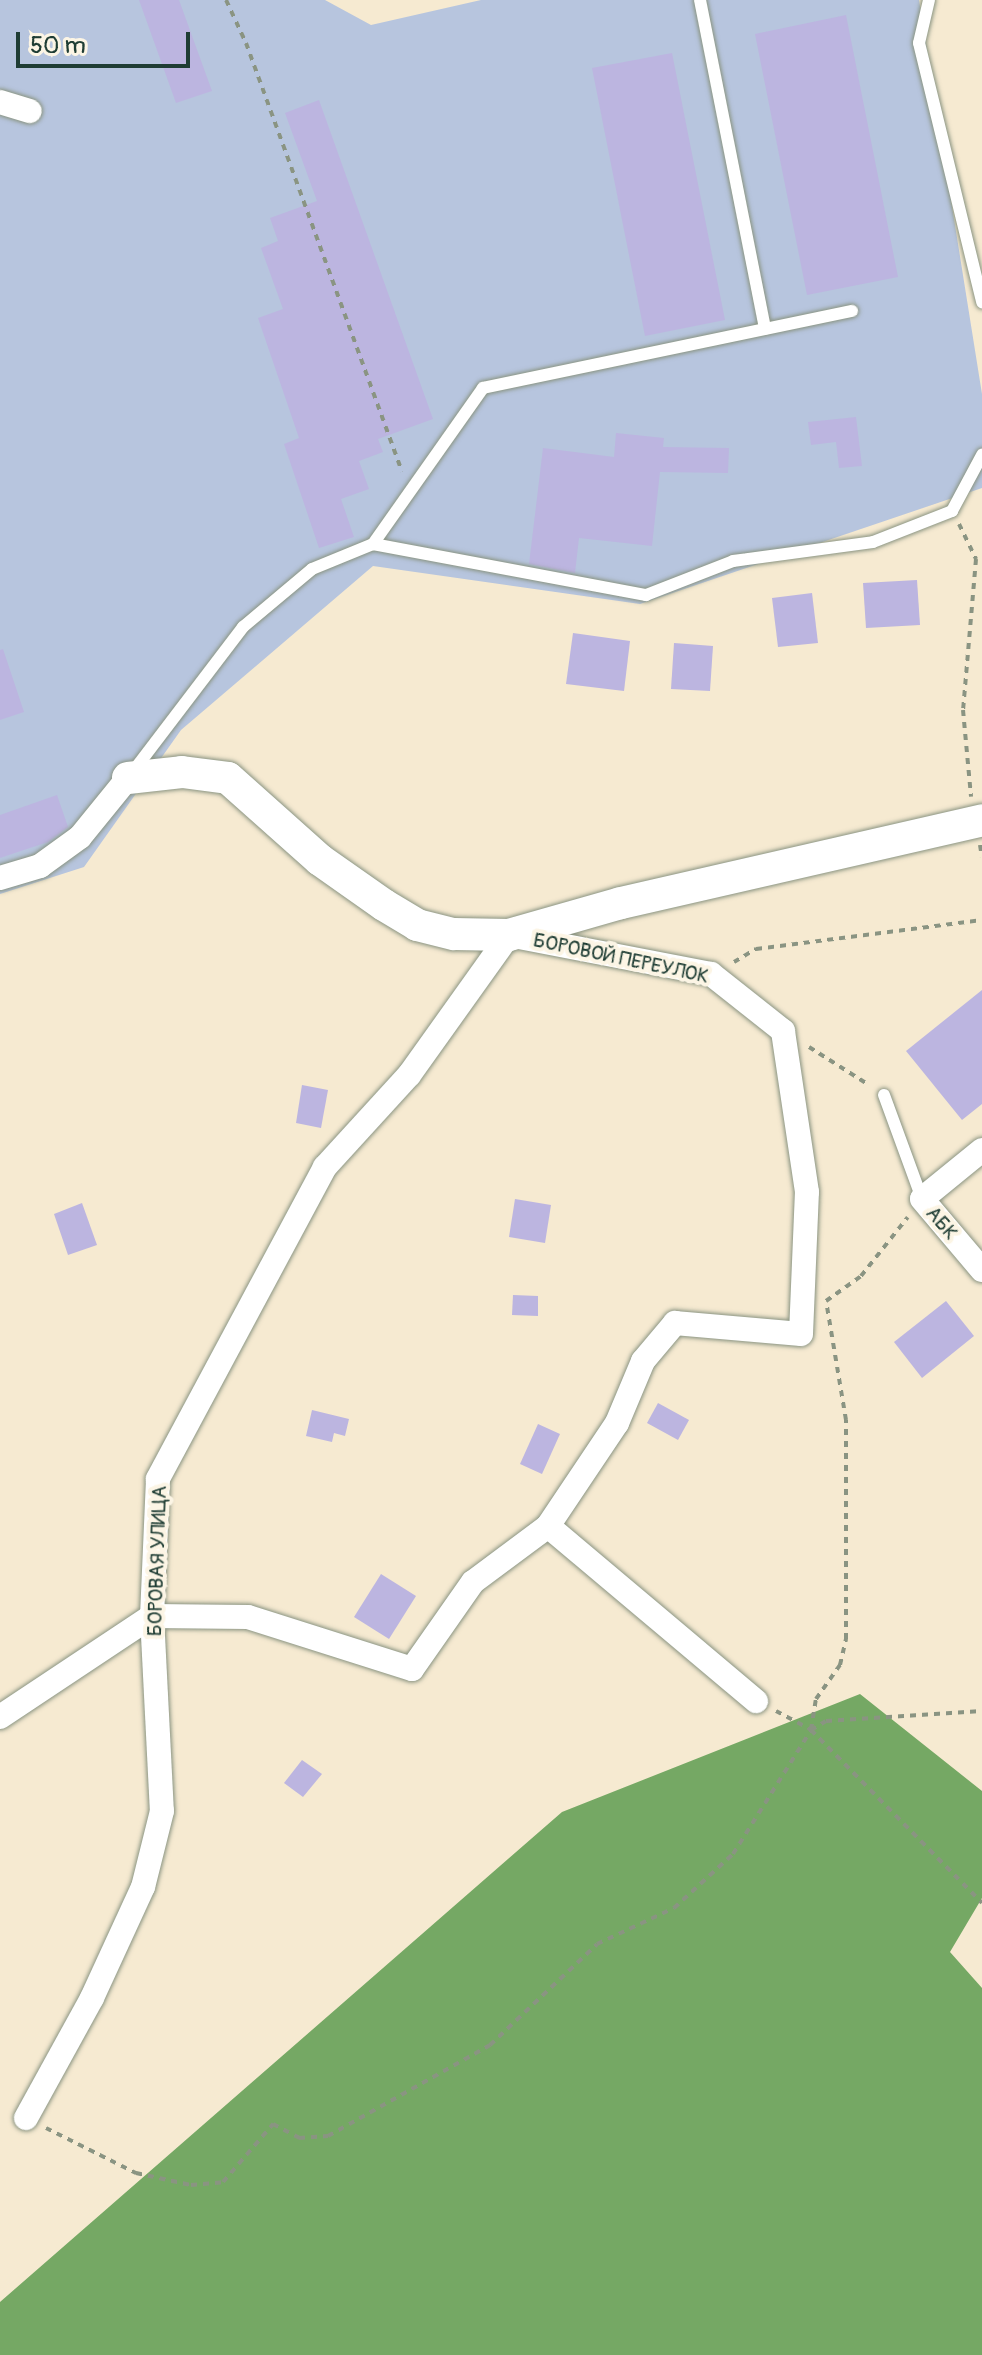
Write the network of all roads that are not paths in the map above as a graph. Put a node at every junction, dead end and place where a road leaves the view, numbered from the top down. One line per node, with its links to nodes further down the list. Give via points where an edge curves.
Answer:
1 (700, 0): 7 (lane)
2 (929, 0): 5 (lane, via 919,43)
3 (0, 102): 4 (street)
4 (30, 111)
5 (982, 302)
6 (852, 311): 7 (lane)
7 (765, 329): 9 (lane, via 483,388)
8 (982, 455): 9 (lane, via 952,511 873,542 733,561 646,595)
9 (373, 544): 10 (lane, via 312,569 243,627)
10 (128, 778): 12 (street, via 80,837 40,866); 13 (street, via 182,772 228,778 320,860 417,925 454,934)
11 (979, 821): 13 (street, via 621,903)
12 (0, 878)
13 (509, 935): 18 (street, БОРОВОЙ ПЕРЕУЛОК, via 711,974 783,1031 807,1192 801,1334 675,1323 643,1361 617,1423); 19 (street, БОРОВАЯ УЛИЦА, via 409,1075 325,1167 158,1479)
14 (884, 1095): 16 (lane)
15 (982, 1150): 16 (street, АБК)
16 (922, 1199): 17 (street, АБК)
17 (982, 1270)
18 (548, 1526): 19 (street, via 473,1582 412,1669 248,1617); 20 (street)
19 (152, 1616): 21 (street); 22 (street, БОРОВАЯ УЛИЦА, via 162,1811 143,1887 92,1998)
20 (756, 1701)
21 (0, 1717)
22 (26, 2118)

